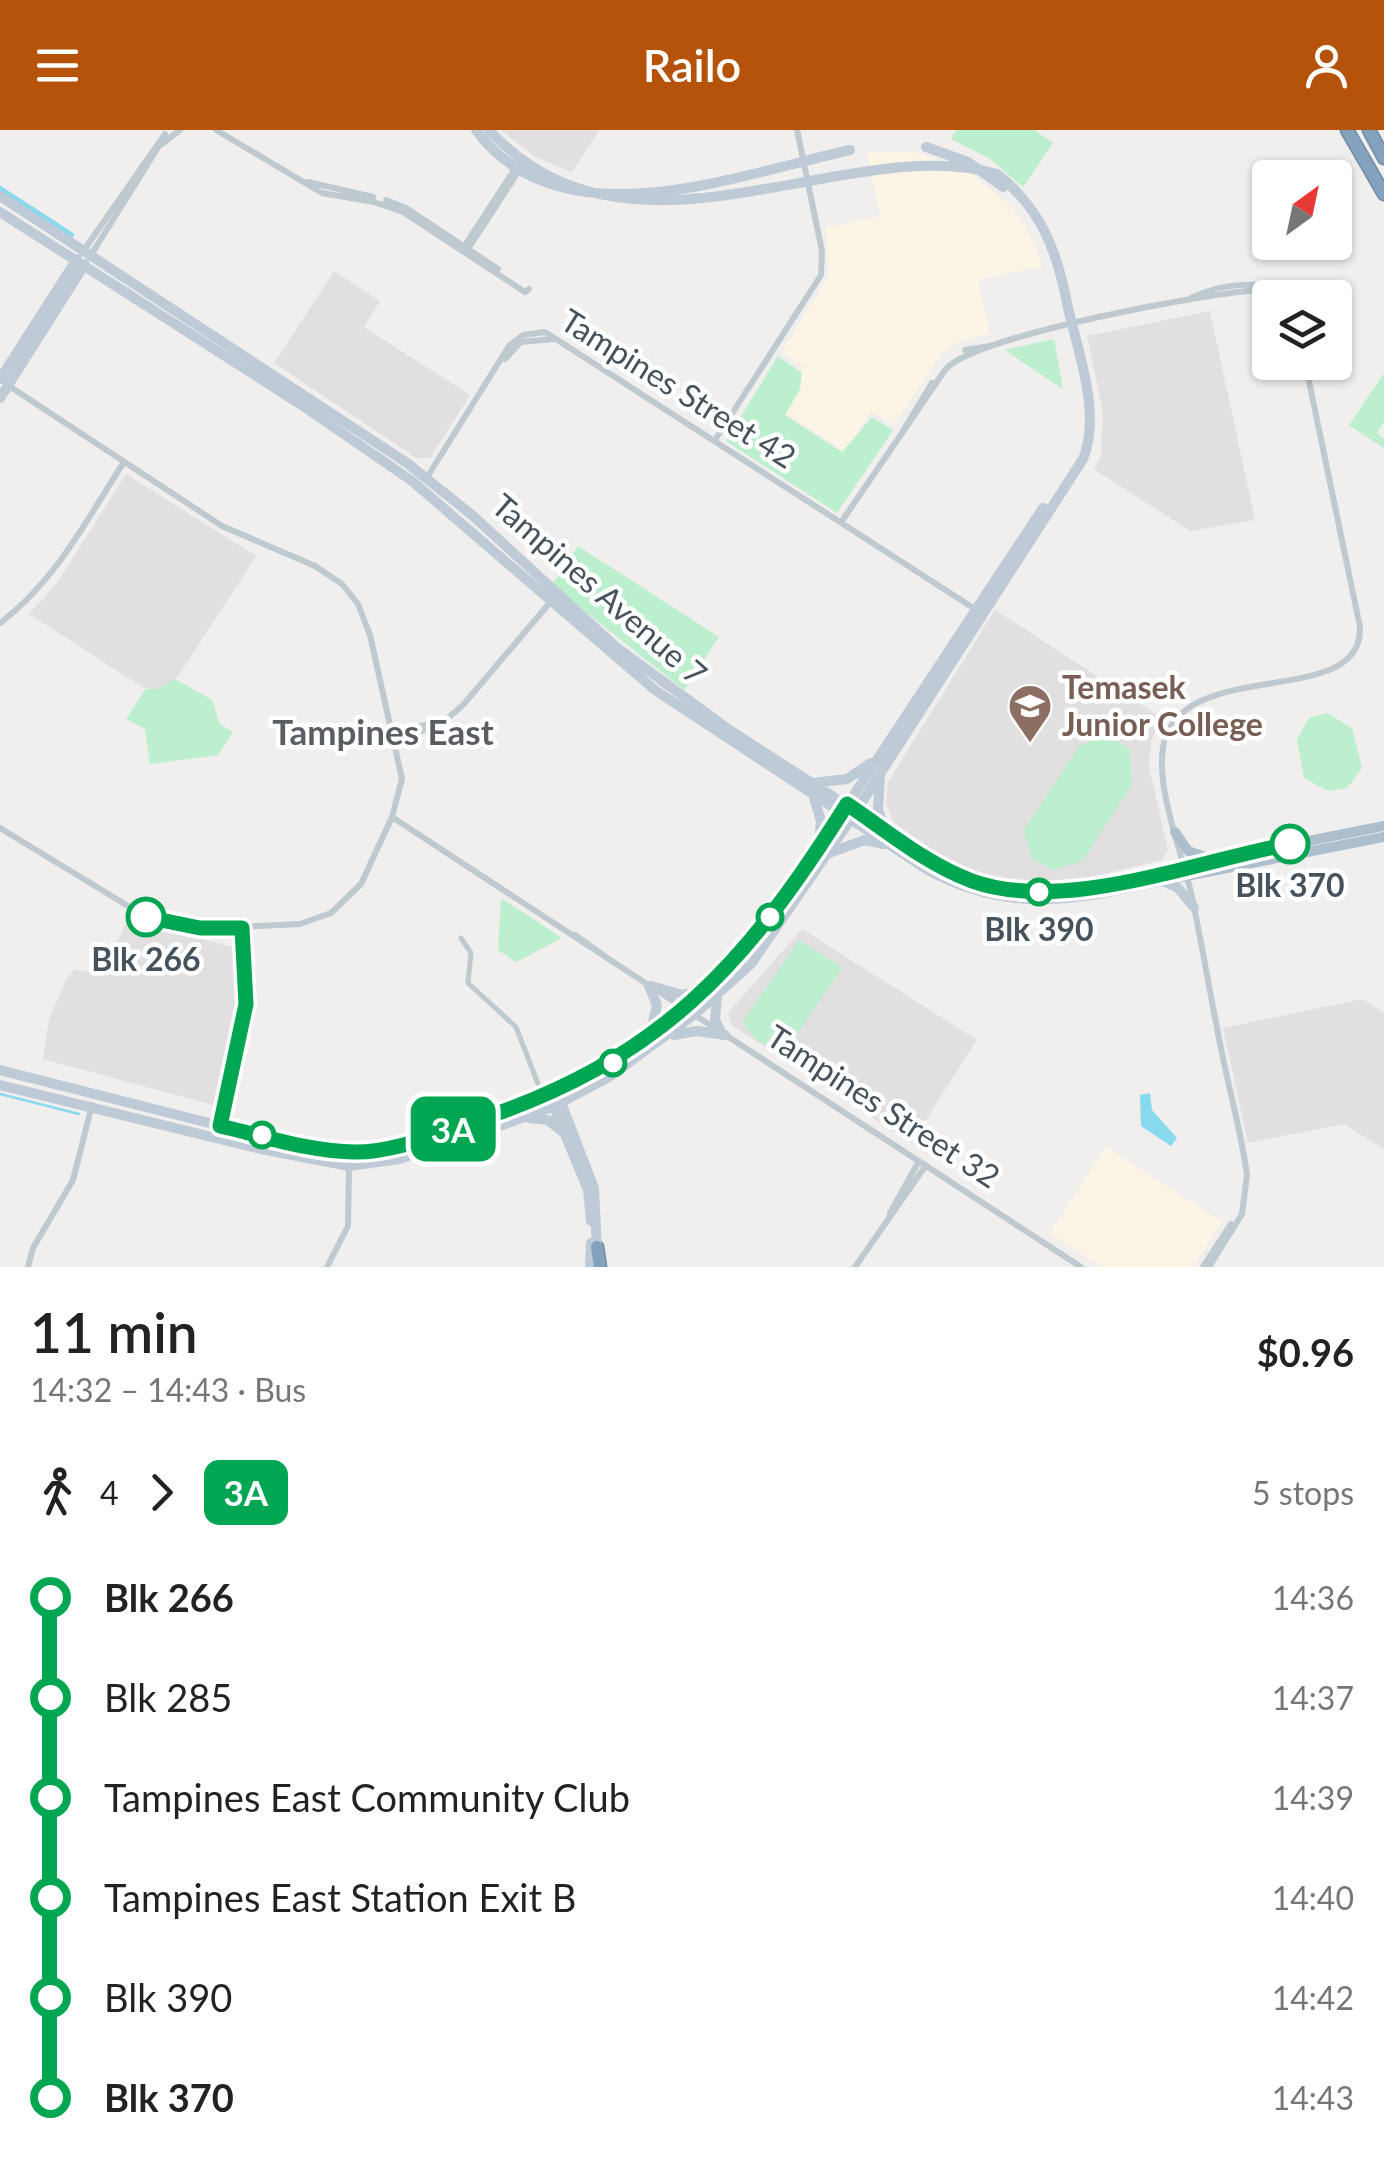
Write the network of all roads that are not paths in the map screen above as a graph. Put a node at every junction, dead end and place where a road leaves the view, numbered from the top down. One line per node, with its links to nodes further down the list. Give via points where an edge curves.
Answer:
1 (170, 130): 20 (street)
2 (180, 130): 20 (street, via 159,146)
3 (216, 130): 17 (street, via 322,193)
4 (227, 130): 17 (street, via 307,182)
5 (476, 130): 14 (main road)
6 (489, 130): 14 (main road)
7 (798, 130): 12 (street)
8 (1347, 130): 15 (highway)
9 (1368, 130): 13 (highway)
10 (911, 142): 23 (main road, via 968,162 1018,200 1049,251)
11 (866, 143): 12 (main road)
12 (803, 156): 14 (main road, via 657,192 612,196 568,190); 27 (street, via 821,274)
13 (1384, 158)
14 (520, 164): 19 (street)
15 (1384, 194)
16 (0, 196): 20 (main road, Tampines Avenue 7)
17 (375, 200): 19 (street)
18 (0, 212): 21 (main road, Tampines Avenue 7)
19 (465, 250): 19 (street, via 529,289 524,292)
20 (87, 252): 21 (main road); 29 (main road, Tampines Avenue 7)
21 (80, 264): 25 (main road); 29 (main road, Tampines Avenue 7)
22 (1252, 286): 23 (street)
23 (1069, 326): 30 (street, via 972,346 950,358); 32 (main road, via 1083,442)
24 (1309, 380): 42 (street, via 1360,627 1358,647 1339,667 1209,695 1185,708 1168,732 1161,759)
25 (3, 381): 26 (main road); 28 (street)
26 (0, 398)
27 (715, 441): 29 (street, Tampines Street 42, via 545,332 515,340); 30 (street, Tampines Street 42)
28 (124, 462): 33 (street, via 56,569); 34 (street, via 222,526 321,568 348,590 370,635)
29 (424, 483): 31 (main road, Tampines Avenue 7)
30 (842, 521): 32 (street, Tampines Street 42)
31 (554, 598): 34 (street, via 469,699 445,719); 36 (main road, Tampines Avenue 7)
32 (979, 612): 35 (main road)
33 (0, 623)
34 (395, 738): 38 (street, via 402,779)
35 (877, 766): 36 (main road); 37 (main road); 41 (main road)
36 (812, 789): 37 (main road, Tampines Avenue 7); 45 (main road)
37 (849, 812): 41 (main road, Tampines Avenue 7); 44 (main road, Tampines Avenue 7); 45 (main road)
38 (392, 817): 50 (street, via 361,884 339,908 300,924); 52 (street, Tampines Street 32)
39 (1384, 826): 46 (main road, Tampines Avenue 7)
40 (0, 828): 50 (street, via 146,917)
41 (886, 832): 47 (main road, Tampines Avenue 7, via 956,874 1016,890 1070,889)
42 (1175, 832): 46 (main road, via 1192,854); 47 (street)
43 (1384, 838): 47 (main road, Tampines Avenue 7)
44 (894, 848): 45 (main road, via 865,840); 48 (main road, Tampines Avenue 7, via 951,883 1012,901 1074,899)
45 (823, 849): 53 (main road, via 740,957); 54 (main road, via 751,964)
46 (1214, 858): 47 (main road, Tampines Avenue 7)
47 (1185, 871): 48 (main road, Tampines Avenue 7); 49 (street)
48 (1160, 881): 49 (main road, via 1176,886)
49 (1194, 906): 79 (street, via 1247,1182 1244,1208)
50 (242, 928): 67 (street, via 246,1004)
51 (461, 938): 64 (street, via 470,953 468,984 516,1027)
52 (649, 986): 53 (main road, via 682,996); 55 (street, Tampines Street 32); 57 (main road, via 657,1004)
53 (705, 990): 55 (main road)
54 (718, 996): 55 (main road); 56 (main road, via 714,1014)
55 (690, 1011): 56 (street, Tampines Street 32); 57 (main road); 58 (main road)
56 (723, 1033): 58 (main road); 71 (street, Tampines Street 32)
57 (650, 1037): 64 (main road)
58 (663, 1038): 61 (main road)
59 (4, 1071): 62 (main road, via 26,1081); 63 (main road)
60 (0, 1085): 62 (main road)
61 (586, 1090): 64 (main road); 68 (main road, via 574,1105)
62 (27, 1092): 65 (main road)
63 (94, 1094): 65 (street); 67 (main road)
64 (552, 1097): 66 (main road); 68 (main road); 69 (main road)
65 (92, 1108): 72 (main road); 74 (street, via 73,1180)
66 (524, 1118): 68 (main road, via 548,1120); 70 (main road)
67 (220, 1126): 69 (main road, via 329,1150)
68 (569, 1133): 73 (main road, via 594,1188); 76 (main road, via 588,1190)
69 (380, 1149): 70 (main road)
70 (416, 1154): 72 (main road)
71 (922, 1163): 77 (street); 78 (street, Tampines Street 32)
72 (349, 1166): 75 (street, via 348,1226)
73 (597, 1247): 76 (highway)
74 (28, 1267)
75 (328, 1267)
76 (595, 1267)
77 (855, 1267)
78 (1085, 1267)
79 (1206, 1267)

